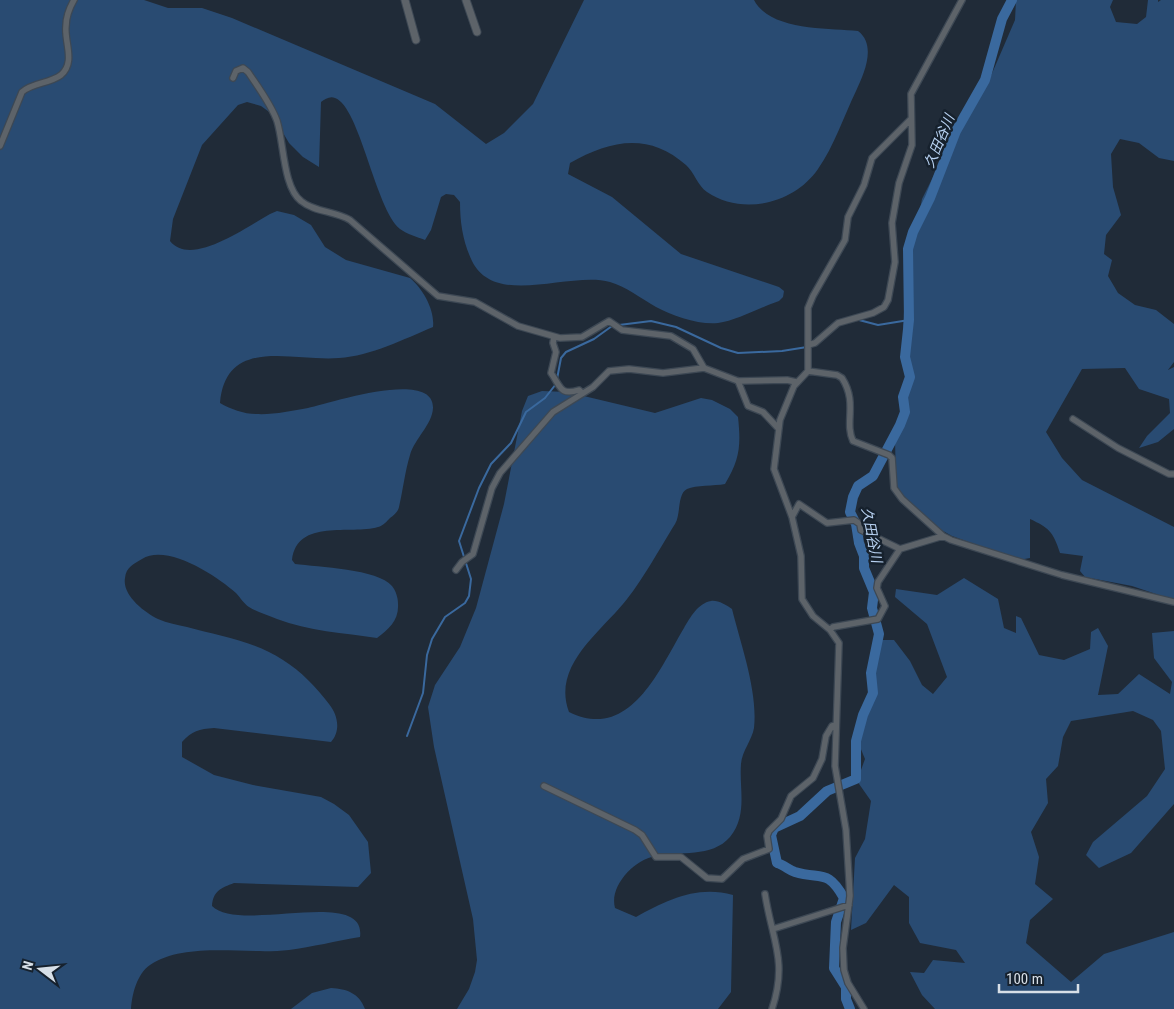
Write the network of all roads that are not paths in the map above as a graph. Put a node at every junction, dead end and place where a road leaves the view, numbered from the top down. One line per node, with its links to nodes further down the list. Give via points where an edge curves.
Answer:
1 (74, 0): 9 (street, via 66,24 69,53 66,68 47,82 27,87 22,92)
2 (405, 0): 6 (street)
3 (466, 0): 5 (street)
4 (962, 0): 8 (street, via 911,94)
5 (477, 32)
6 (416, 40)
7 (233, 78): 10 (street, via 239,69 248,72 277,120 290,182 298,199 350,220 438,296 475,302 518,326)
8 (911, 119): 11 (street, via 868,166 864,185 848,217 840,253 828,267 808,308); 11 (street, via 912,145 899,184 892,223 895,262 888,300 884,308 838,323)
9 (0, 146)
10 (554, 337): 12 (street, via 575,339 609,321 622,330 671,336 693,349); 16 (street, via 552,343 556,352 551,373 563,391 579,390)
11 (808, 345): 13 (street)
12 (704, 368): 14 (street); 16 (street, via 663,373 618,369 603,374)
13 (808, 370): 15 (street); 21 (street, via 842,378 851,400 850,434 853,441 892,458 894,488)
14 (738, 381): 15 (street); 18 (street, via 748,406 762,412)
15 (796, 382): 18 (street)
16 (582, 393): 23 (street, via 553,412 500,474 492,488 473,554)
17 (1073, 418): 19 (street, via 1118,448)
18 (778, 428): 20 (street, via 774,469)
19 (1174, 474)
20 (792, 517): 22 (street, via 799,504 827,523 854,520 860,524 861,530); 25 (street, via 801,556 802,599 813,616)
21 (943, 536): 22 (street); 24 (street, via 1062,575)
22 (900, 549): 25 (street, via 878,582 877,588 885,606 878,619)
23 (456, 570)
24 (1174, 602)
25 (830, 630): 26 (street, via 839,644)
26 (836, 725): 27 (street, via 826,736 822,759 813,778 791,796 782,819 769,831 769,849 743,859 722,879 707,878 681,857 656,857 636,830); 29 (street, via 837,785 849,855)
27 (544, 786)
28 (765, 894): 30 (street)
29 (846, 905): 30 (street); 32 (street, via 844,970)
30 (773, 929): 31 (street, via 780,959 779,988)
31 (772, 1009)
32 (864, 1009)

